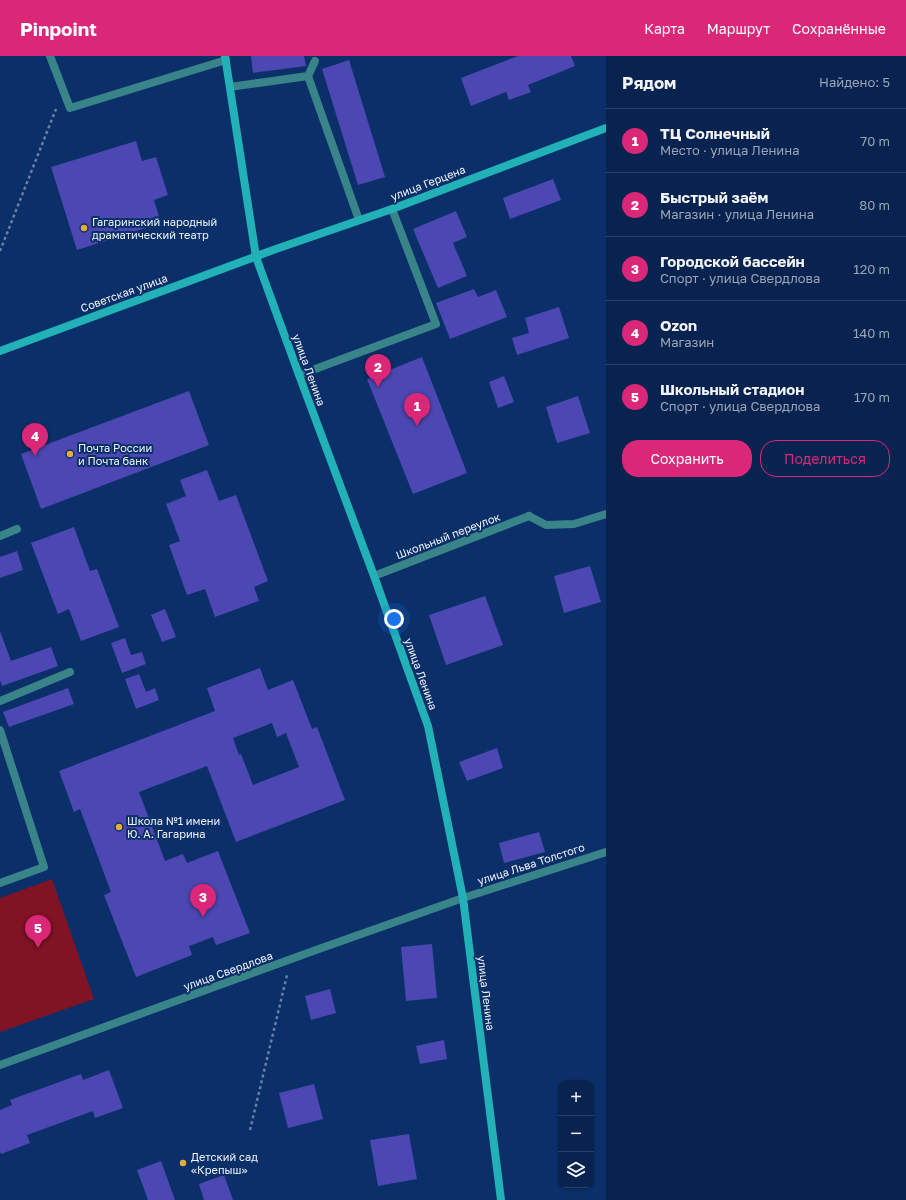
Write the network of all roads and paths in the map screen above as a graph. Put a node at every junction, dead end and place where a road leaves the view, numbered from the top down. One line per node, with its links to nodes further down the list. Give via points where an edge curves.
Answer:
1 (50, 56): 6 (street)
2 (226, 58): 5 (main road, улица Ленина); 6 (street, via 70,108)
3 (315, 61): 4 (street)
4 (308, 76): 5 (street); 9 (street)
5 (230, 87): 11 (main road, улица Ленина)
6 (63, 90): 10 (path)
7 (606, 128): 8 (main road, улица Герцена)
8 (392, 209): 9 (main road, улица Герцена); 13 (street, via 436,324)
9 (359, 220): 11 (main road, улица Герцена)
10 (0, 251)
11 (256, 256): 12 (main road, Советская улица); 13 (main road, улица Ленина)
12 (0, 351)
13 (299, 375): 17 (main road, улица Ленина)
14 (606, 514): 17 (street, Школьный переулок, via 574,524 546,525 529,516)
15 (17, 529): 16 (street)
16 (0, 536)
17 (374, 576): 23 (main road, улица Ленина, via 428,726)
18 (70, 672): 19 (street)
19 (0, 701)
20 (0, 730): 22 (street, via 44,867)
21 (606, 852): 23 (street, улица Льва Толстого)
22 (0, 883)
23 (464, 898): 24 (street, улица Свердлова); 27 (main road, улица Ленина)
24 (290, 959): 25 (street, улица Свердлова); 26 (path)
25 (0, 1065)
26 (250, 1130)
27 (501, 1200)

